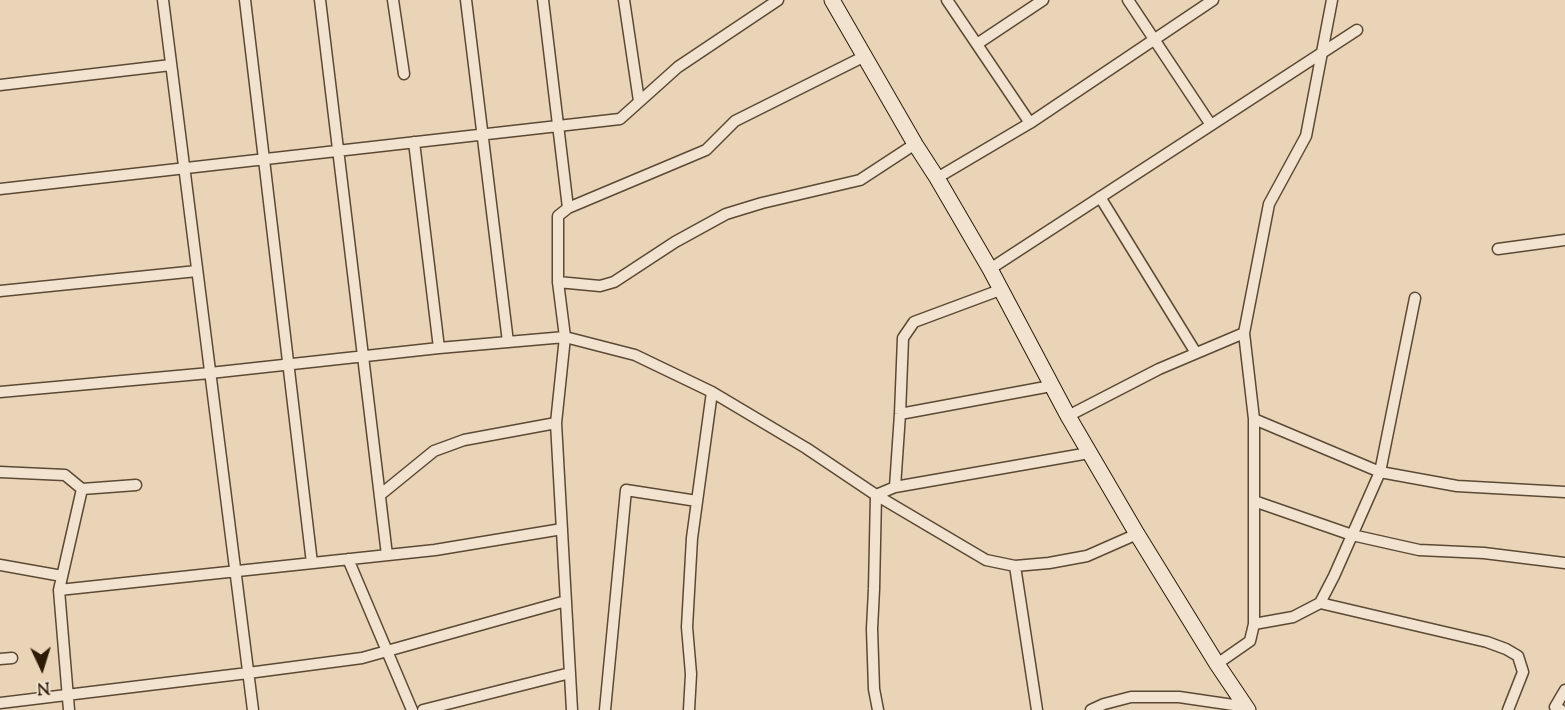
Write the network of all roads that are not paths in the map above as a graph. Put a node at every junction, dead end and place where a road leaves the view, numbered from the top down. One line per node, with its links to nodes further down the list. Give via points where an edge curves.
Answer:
1 (163, 0): 20 (street)
2 (245, 0): 31 (street)
3 (320, 0): 30 (street)
4 (393, 0): 21 (street)
5 (466, 0): 27 (street)
6 (543, 0): 26 (street)
7 (624, 0): 23 (street)
8 (778, 0): 23 (street, via 678,67)
9 (832, 0): 19 (main road)
10 (947, 0): 17 (street)
11 (1043, 0): 17 (street)
12 (1128, 0): 16 (street)
13 (1213, 0): 16 (street)
14 (1332, 0): 18 (street)
15 (1357, 30): 18 (street)
16 (1154, 40): 24 (street); 25 (street)
17 (977, 44): 24 (street)
18 (1322, 53): 25 (street); 45 (street, via 1306,136 1269,204)
19 (864, 56): 29 (main road); 36 (street, via 735,121 706,150)
20 (171, 65): 22 (street); 32 (street)
21 (404, 74)
22 (0, 85)
23 (639, 101): 26 (street, via 620,119)
24 (1030, 123): 33 (street)
25 (1211, 125): 35 (street)
26 (557, 126): 27 (street); 36 (street)
27 (482, 134): 28 (street); 47 (street)
28 (414, 142): 30 (street); 48 (street)
29 (915, 144): 33 (main road); 41 (street, via 860,180 726,214 614,282 600,286)
30 (338, 150): 31 (street); 50 (street)
31 (263, 159): 32 (street); 51 (street)
32 (184, 168): 34 (street); 40 (street)
33 (937, 178): 39 (main road)
34 (0, 189)
35 (1100, 197): 39 (street); 49 (street)
36 (568, 208): 41 (street, via 558,216)
37 (1565, 240): 38 (street)
38 (1498, 249)
39 (990, 269): 42 (main road)
40 (197, 271): 43 (street); 52 (street)
41 (558, 282): 46 (street)
42 (1000, 290): 53 (main road); 56 (street, via 914,322 903,338)
43 (0, 291)
44 (1415, 298): 62 (street)
45 (1244, 333): 49 (street); 58 (street)
46 (565, 337): 47 (street); 55 (street, via 634,355); 59 (street)
47 (507, 342): 48 (street)
48 (440, 348): 50 (street)
49 (1196, 353): 57 (street)
50 (363, 356): 51 (street); 67 (street)
51 (288, 364): 52 (street); 76 (street)
52 (210, 373): 54 (street); 80 (street)
53 (1051, 386): 56 (street); 57 (main road)
54 (0, 392)
55 (712, 392): 68 (street); 69 (street)
56 (900, 414): 64 (street)
57 (1068, 416): 60 (main road)
58 (1254, 419): 62 (street); 70 (street)
59 (556, 423): 67 (street, via 464,440 434,451); 71 (street)
60 (1089, 453): 64 (street); 72 (main road)
61 (0, 472): 65 (street, via 65,474)
62 (1380, 472): 66 (street, via 1457,486); 73 (street)
63 (136, 485): 65 (street)
64 (895, 487): 68 (street)
65 (82, 489): 81 (street)
66 (1565, 492)
67 (380, 495): 74 (street)
68 (876, 495): 79 (street, via 986,560); 103 (street, via 872,629)
69 (697, 501): 101 (street, via 626,490); 102 (street, via 687,627)
70 (1254, 501): 73 (street); 85 (street)
71 (562, 529): 74 (street); 83 (street)
72 (1137, 534): 79 (street, via 1088,556); 89 (main road)
73 (1352, 535): 77 (street, via 1419,550); 84 (street)
74 (387, 555): 75 (street)
75 (348, 559): 76 (street); 86 (street)
76 (312, 563): 80 (street)
77 (1565, 563)
78 (0, 565): 81 (street)
79 (1015, 566): 104 (street)
80 (235, 571): 82 (street); 90 (street)
81 (62, 576): 82 (street)
82 (59, 590): 93 (street)
83 (566, 601): 86 (street); 91 (street)
84 (1320, 603): 85 (street, via 1293,617); 106 (street, via 1506,649 1518,656 1523,672)
85 (1254, 624): 89 (street, via 1250,641)
86 (387, 651): 90 (street, via 362,658); 98 (street)
87 (12, 658): 88 (street)
88 (0, 659)
89 (1217, 664): 95 (main road)
90 (248, 673): 93 (street); 97 (street)
91 (570, 673): 99 (street); 100 (street)
92 (1565, 690): 107 (street, via 1555,707)
93 (68, 695): 94 (street); 96 (street)
94 (0, 703)
95 (1247, 709): 105 (street, via 1179,696 1131,697)
96 (69, 710)
97 (252, 710)
98 (412, 710)
99 (423, 710)
100 (572, 710)
101 (605, 710)
102 (689, 710)
103 (878, 710)
104 (1037, 710)
105 (1090, 710)
106 (1508, 710)
107 (1562, 710)

